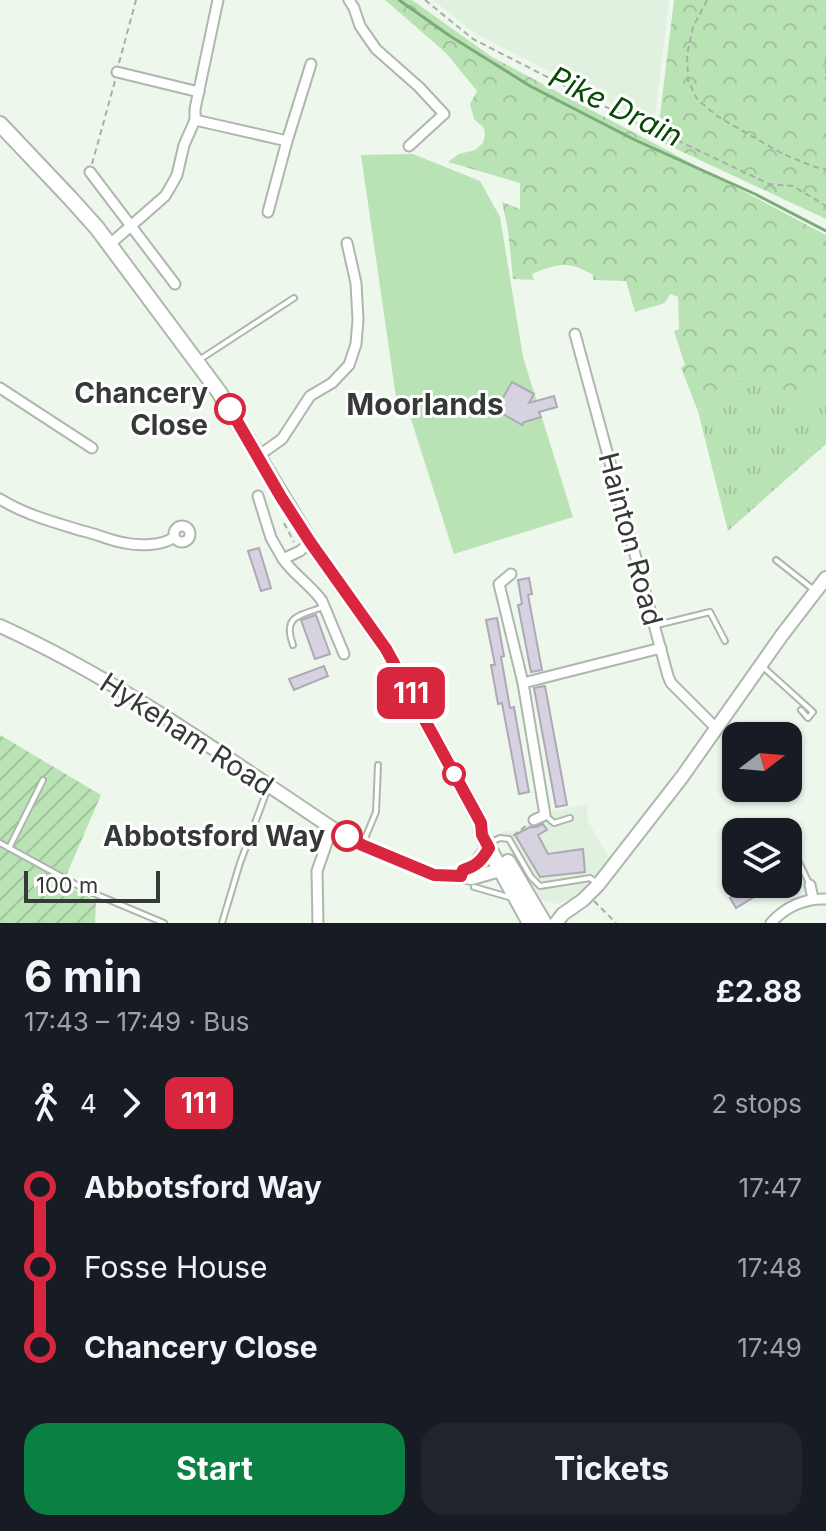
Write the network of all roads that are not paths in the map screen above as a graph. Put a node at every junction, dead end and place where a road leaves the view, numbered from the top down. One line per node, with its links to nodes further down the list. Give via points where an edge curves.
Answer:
1 (218, 0): 5 (street)
2 (349, 0): 9 (street, via 376,49 444,114)
3 (311, 64): 8 (street)
4 (117, 72): 5 (street)
5 (199, 92): 6 (street)
6 (195, 120): 8 (street); 12 (street, via 165,196)
7 (0, 124): 14 (main road)
8 (287, 141): 11 (street)
9 (409, 146)
10 (90, 172): 12 (street)
11 (268, 212)
12 (129, 225): 14 (street); 15 (street)
13 (347, 243): 21 (street, via 358,320 349,365 310,396 282,439)
14 (109, 245): 18 (main road)
15 (175, 284)
16 (294, 298): 18 (lane)
17 (575, 334): 32 (street, Hainton Road)
18 (197, 362): 21 (main road)
19 (0, 388): 20 (street)
20 (92, 448)
21 (258, 456): 25 (main road)
22 (258, 496): 26 (street)
23 (0, 499): 24 (street, via 41,519 125,543 162,543)
24 (174, 537)
25 (303, 544): 26 (street); 49 (main road, via 386,649)
26 (283, 559): 30 (street)
27 (776, 560): 29 (lane)
28 (511, 574): 38 (street, via 499,584)
29 (822, 585): 37 (street)
30 (325, 606): 34 (lane, via 290,622); 36 (street)
31 (0, 626): 43 (street, Hykeham Road, via 150,706)
32 (655, 626): 33 (lane, via 710,612); 35 (street, Hainton Road)
33 (725, 641)
34 (293, 645)
35 (661, 648): 38 (street); 40 (street, Hainton Road, via 671,683)
36 (344, 654)
37 (760, 665): 39 (lane, via 813,712 808,718); 40 (street)
38 (523, 683): 44 (street)
39 (801, 710)
40 (715, 727): 56 (street)
41 (378, 765): 50 (lane, via 376,812)
42 (43, 780): 51 (lane)
43 (269, 786): 47 (street, Hykeham Road); 65 (lane)
44 (545, 815): 45 (lane, via 554,823); 46 (street)
45 (570, 818)
46 (534, 820)
47 (332, 828): 50 (street, Hykeham Road); 66 (street, via 317,871)
48 (0, 843): 51 (lane)
49 (495, 843): 52 (main road); 53 (main road); 56 (lane, via 540,886 590,878)
50 (362, 845): 55 (street, Hykeham Road, via 434,875)
51 (9, 848): 64 (lane, via 88,891)
52 (504, 865): 53 (street); 55 (street, Hykeham Road, via 472,878); 61 (main road); 63 (main road)
53 (475, 866): 55 (street)
54 (802, 868): 57 (lane)
55 (461, 876)
56 (598, 885): 62 (street, via 585,902)
57 (810, 885): 59 (street)
58 (474, 887): 61 (lane)
59 (813, 898): 60 (street); 67 (street)
60 (826, 899)
61 (519, 900): 63 (main road)
62 (560, 919): 63 (street, via 552,914)
63 (536, 922)
64 (164, 923)
65 (222, 923)
66 (318, 923)
67 (771, 923)

